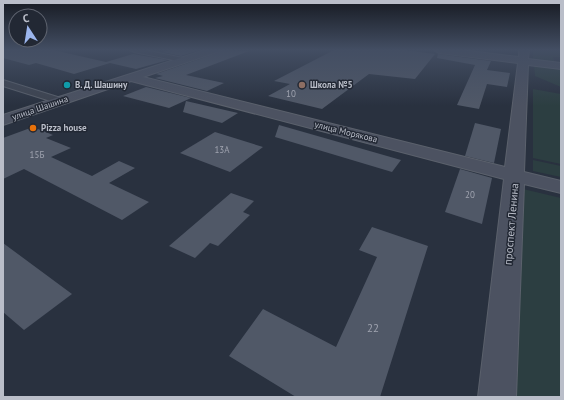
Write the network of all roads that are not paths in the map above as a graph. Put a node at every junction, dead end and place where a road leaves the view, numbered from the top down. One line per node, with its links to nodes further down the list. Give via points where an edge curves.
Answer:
1 (158, 69): 3 (main road, улица Шашина)
2 (522, 69): 7 (main road, проспект Ленина)
3 (131, 78): 5 (main road, улица Шашина); 7 (main road, улица Морякова)
4 (3, 83): 5 (street)
5 (60, 101): 6 (main road, улица Шашина)
6 (3, 120)
7 (515, 175): 8 (main road, улица Морякова); 9 (main road, проспект Ленина)
8 (561, 187)
9 (497, 397)

